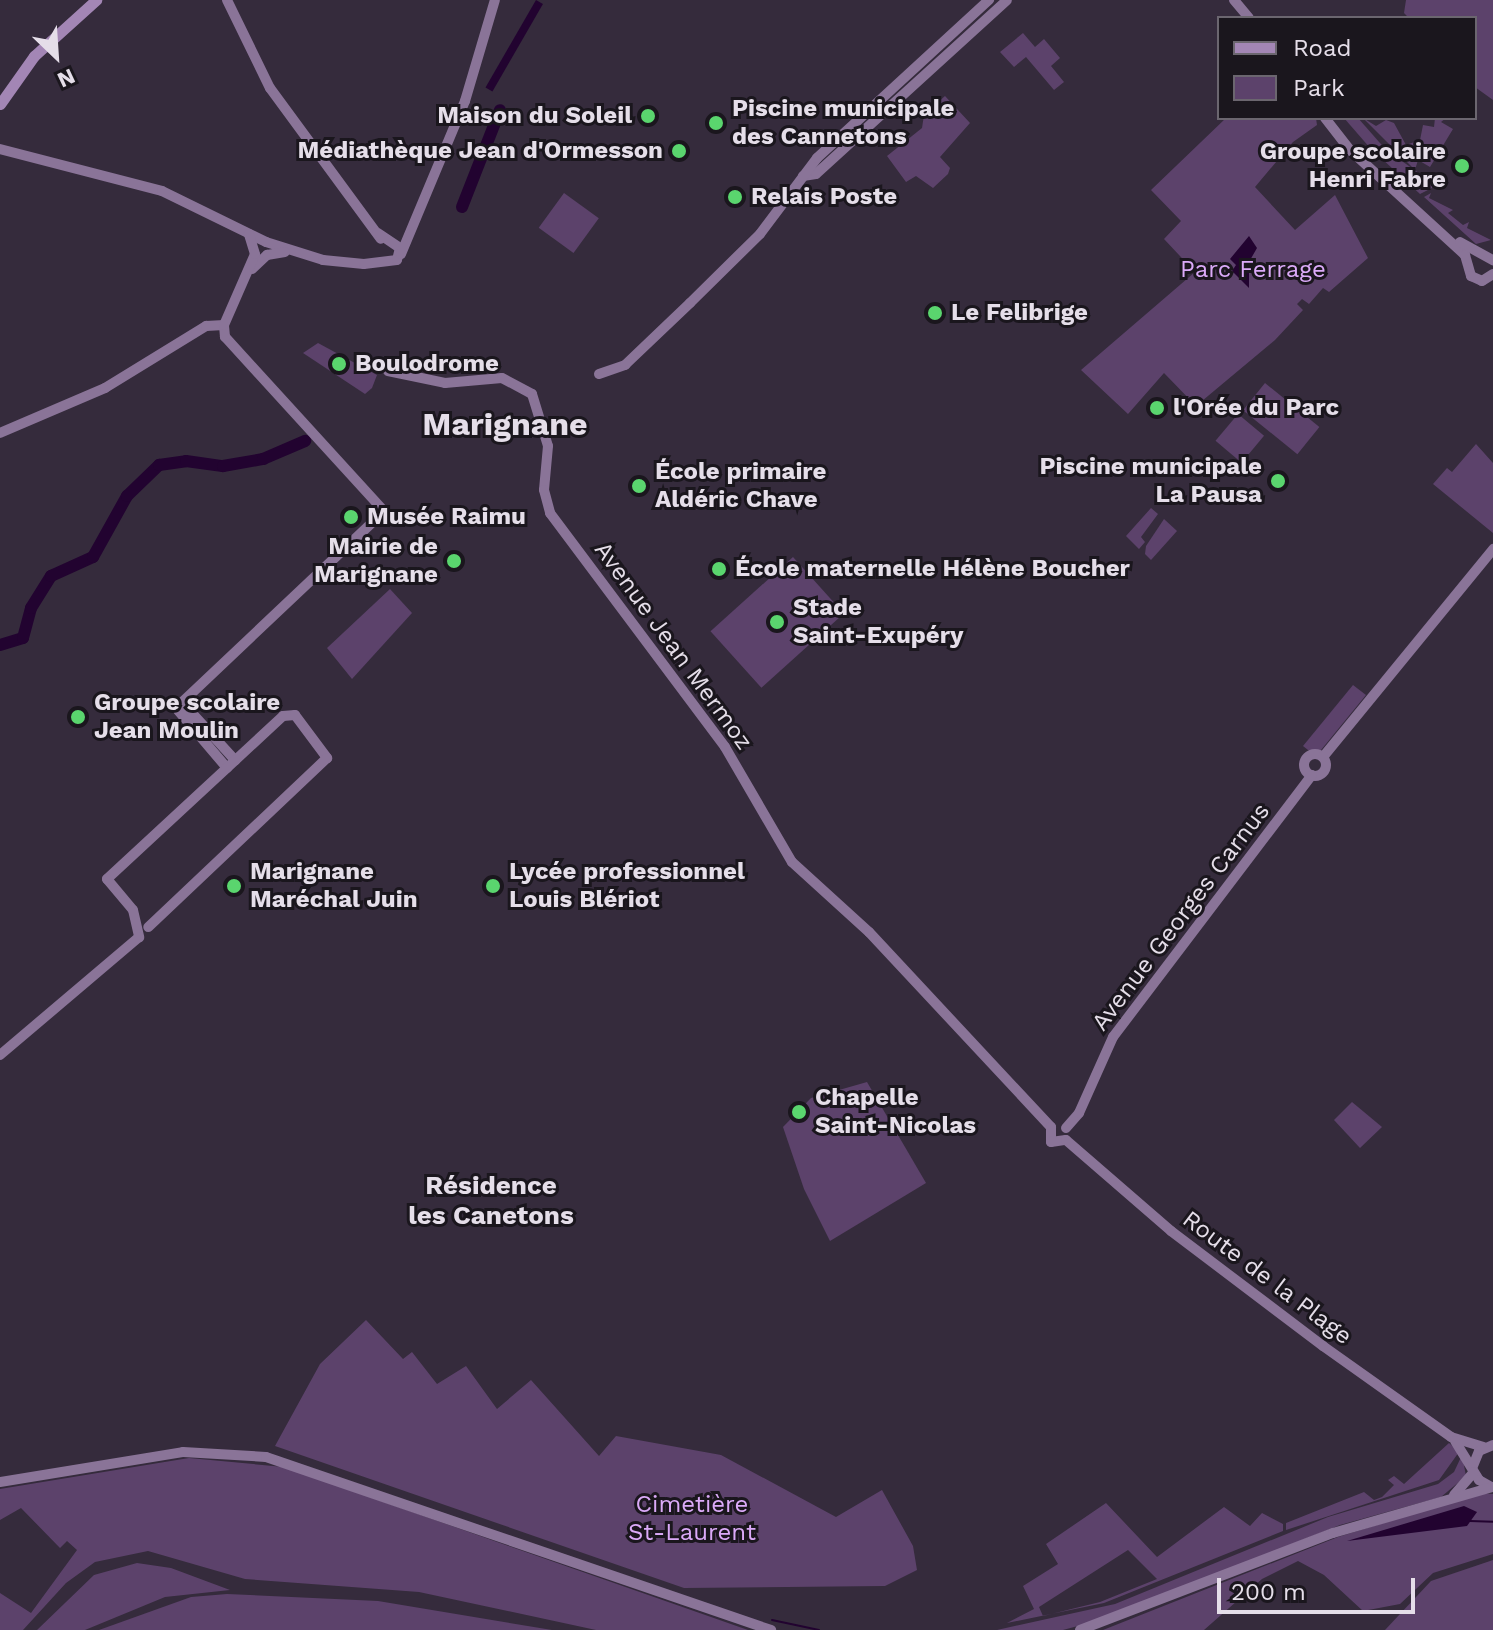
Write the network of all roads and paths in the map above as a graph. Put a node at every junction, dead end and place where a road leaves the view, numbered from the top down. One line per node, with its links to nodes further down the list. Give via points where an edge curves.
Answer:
1 (85, 0): 9 (main road, via 31,50)
2 (96, 0): 10 (main road, via 43,46)
3 (227, 0): 17 (street, via 270,88)
4 (495, 0): 17 (street, via 468,90 411,238)
5 (989, 0): 15 (street)
6 (1007, 0): 15 (street, via 816,174)
7 (1234, 0): 8 (street)
8 (1247, 16)
9 (0, 92)
10 (0, 104)
11 (1327, 120): 20 (street, via 1350,150)
12 (1334, 120): 18 (street, via 1354,147)
13 (0, 142): 14 (street)
14 (5, 151): 16 (street, via 162,191 249,234)
15 (803, 176): 24 (street, via 760,234 690,303 625,365)
16 (262, 248): 17 (street, via 373,264); 22 (street)
17 (391, 251)
18 (1478, 254): 19 (street); 20 (street)
19 (1493, 260)
20 (1469, 263): 21 (street, via 1471,276)
21 (1491, 278)
22 (224, 325): 25 (street, via 206,326 105,388); 28 (street, via 225,337 242,360 384,511 179,705)
23 (388, 371): 32 (street, Avenue Jean Mermoz, via 429,382 502,378 532,394 548,446 544,490 557,524 725,747 792,862 976,1042)
24 (599, 374)
25 (0, 433)
26 (1493, 549): 27 (street)
27 (1323, 757): 29 (street, via 1325,769); 29 (street, via 1306,759)
28 (231, 764): 30 (street, via 107,883 133,910); 30 (street, via 288,714 295,715 327,758)
29 (1312, 775): 33 (street, Avenue Georges Carnus, via 1113,1037 1079,1113)
30 (143, 930): 31 (street)
31 (0, 1055)
32 (1051, 1127): 33 (street); 34 (street, Route de la Plage, via 1051,1142)
33 (1066, 1128): 34 (street)
34 (1066, 1140): 35 (street, Route de la Plage, via 1171,1231)
35 (1451, 1437): 36 (street, Route de la Plage); 37 (street, Route de la Plage)
36 (1489, 1446): 37 (street)
37 (1473, 1469): 39 (street, Route de la Plage); 40 (street, via 1459,1491)
38 (0, 1482): 41 (street, via 183,1452 266,1457)
39 (1493, 1487): 40 (street)
40 (1438, 1503): 42 (street, via 1333,1533)
41 (771, 1630)
42 (1080, 1630)

